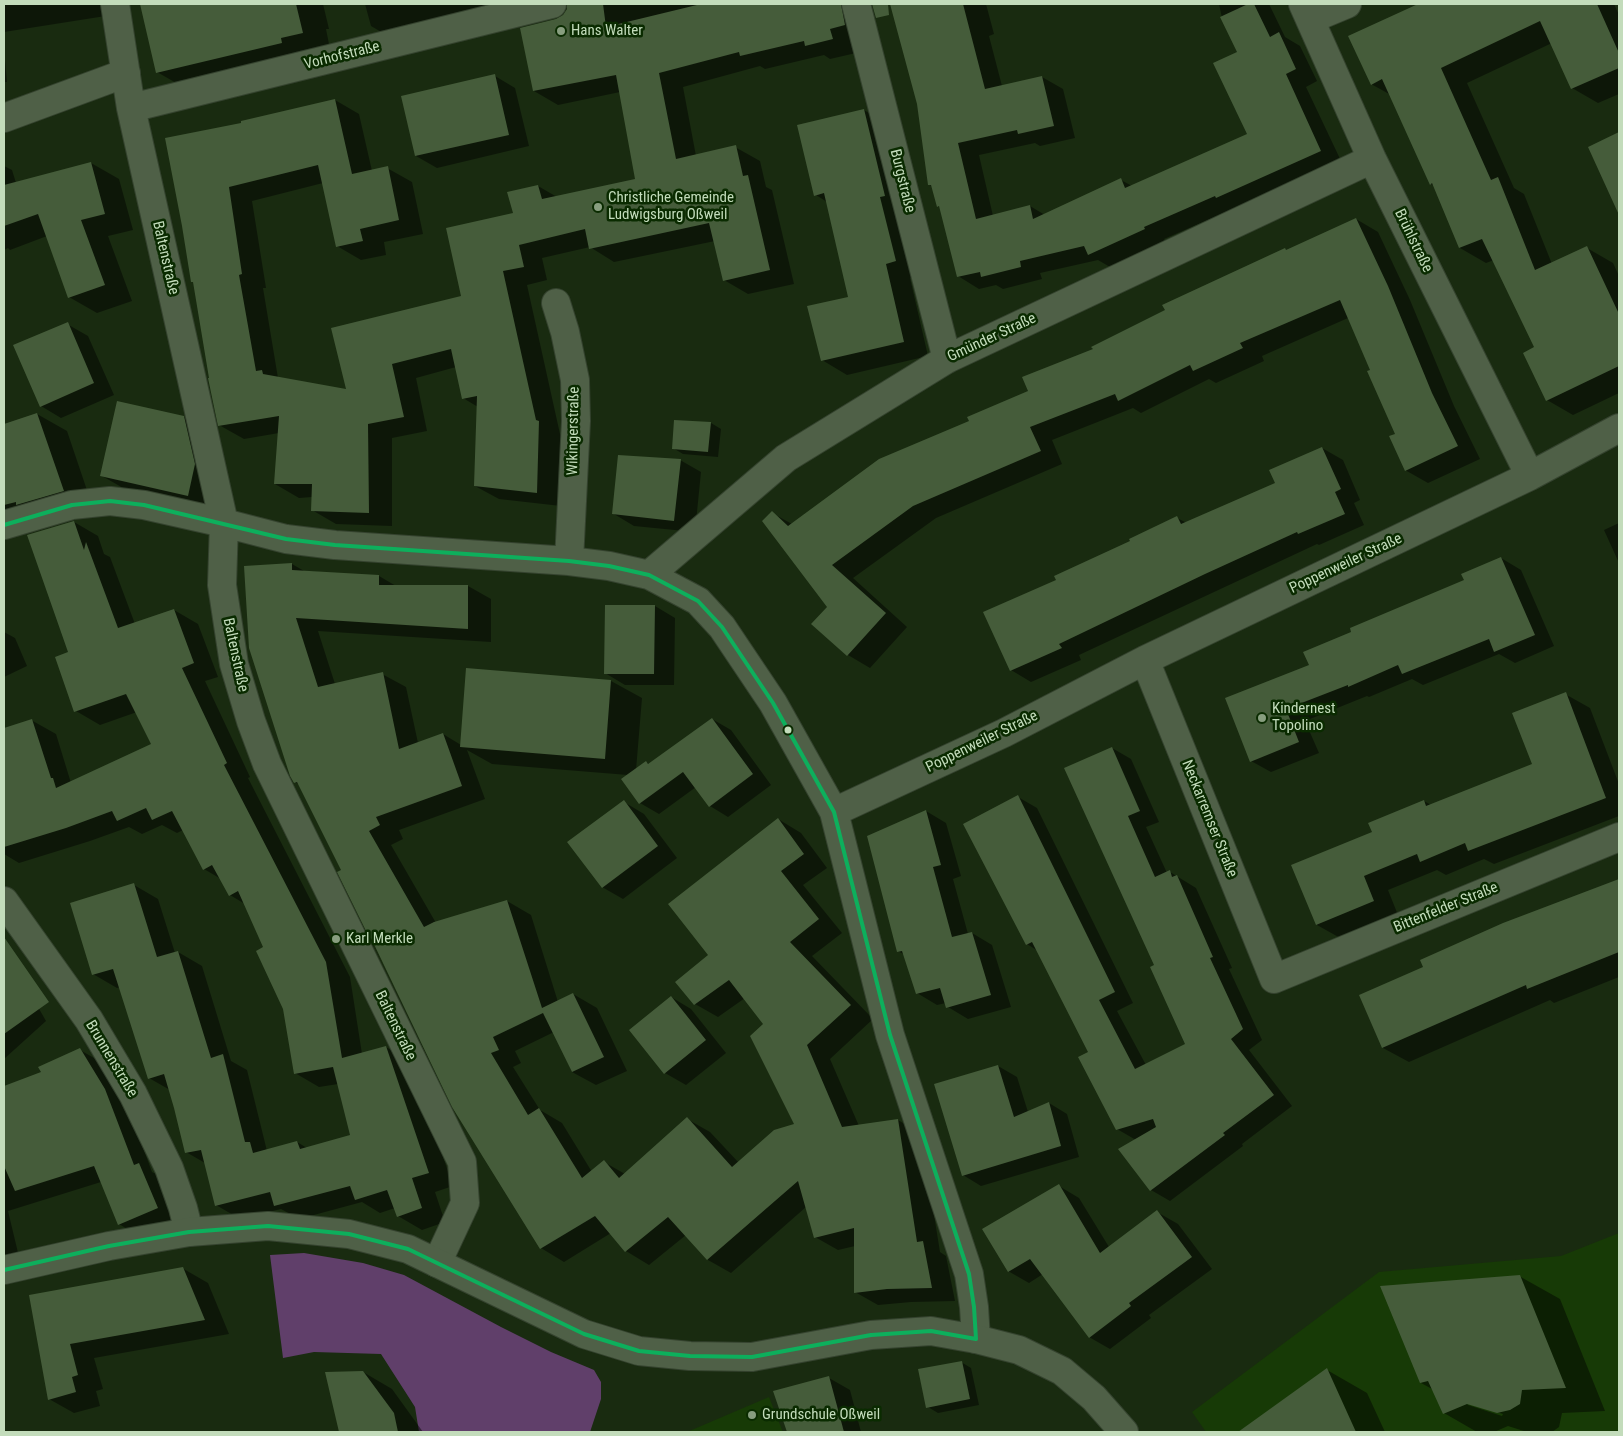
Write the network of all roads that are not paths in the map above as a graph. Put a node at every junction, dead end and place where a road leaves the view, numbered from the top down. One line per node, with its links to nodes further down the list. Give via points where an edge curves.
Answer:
1 (115, 4): 6 (street, Baltenstraße)
2 (552, 4): 7 (street, Vorhofstraße)
3 (856, 4): 11 (street, Burgstraße)
4 (1348, 4): 5 (street)
5 (1307, 12): 9 (street, Brühlstraße)
6 (126, 73): 7 (street, Baltenstraße); 8 (street)
7 (131, 108): 14 (street, Baltenstraße)
8 (4, 118)
9 (1372, 159): 11 (street, Gmünder Straße); 13 (street, Brühlstraße)
10 (556, 304): 16 (street, Wikingerstraße, via 575,380)
11 (947, 358): 17 (street, Gmünder Straße, via 786,458)
12 (1619, 428): 13 (street, Poppenweiler Straße)
13 (1530, 476): 18 (street, Poppenweiler Straße)
14 (224, 522): 15 (street, via 144,505 110,502 72,505); 16 (street, via 286,539 335,545); 24 (street, Baltenstraße, via 222,585 234,664 251,721 267,764 462,1162 465,1202)
15 (4, 525)
16 (569, 561): 17 (street)
17 (649, 575): 19 (street, via 698,601 722,627 774,703)
18 (1145, 660): 19 (street, Poppenweiler Straße, via 1004,733); 22 (street, Neckarremser Straße)
19 (834, 812): 26 (street, via 890,1035 968,1274)
20 (1619, 837): 22 (street, Bittenfelder Straße)
21 (4, 901): 23 (street, Brunnenstraße, via 89,1020 133,1094 169,1168)
22 (1274, 979)
23 (189, 1232): 24 (street, via 268,1226 349,1234 408,1249); 25 (street)
24 (438, 1263): 26 (street, via 584,1334 640,1351 752,1357 871,1335 931,1331)
25 (4, 1270)
26 (976, 1339): 27 (street, via 1020,1350 1062,1371 1094,1398)
27 (1124, 1432)

